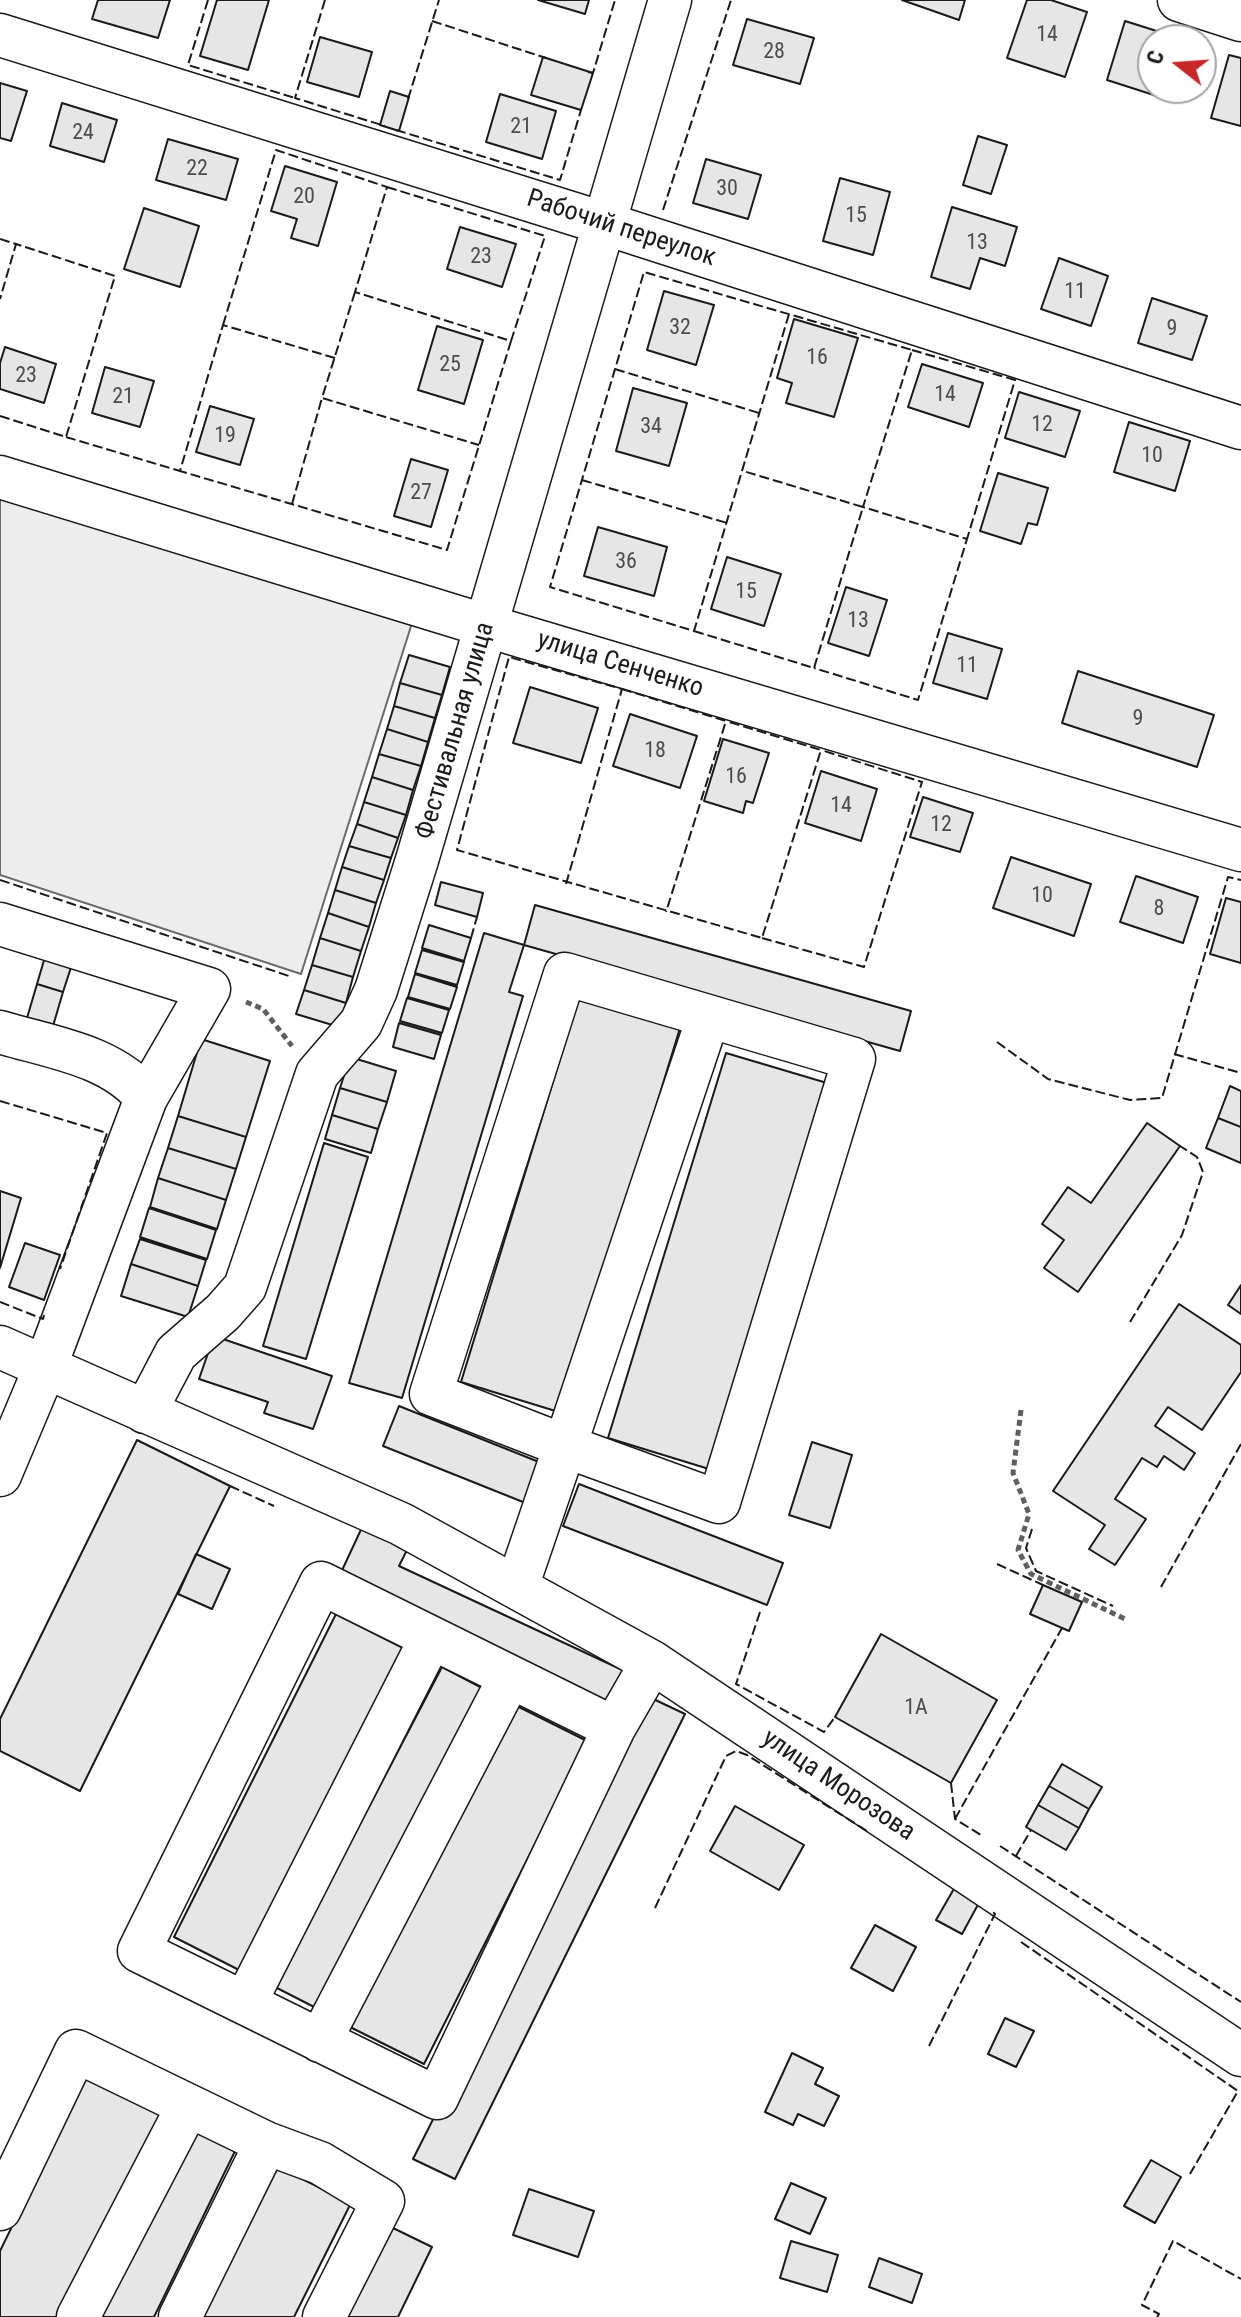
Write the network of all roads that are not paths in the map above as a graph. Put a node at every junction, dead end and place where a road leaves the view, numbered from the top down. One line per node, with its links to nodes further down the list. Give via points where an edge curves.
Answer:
1 (670, 0): 5 (street, Фестивальная улица)
2 (1179, 0): 3 (street)
3 (1241, 20)
4 (0, 35): 5 (street, Рабочий переулок)
5 (603, 223): 6 (street, Рабочий переулок); 8 (street, Фестивальная улица)
6 (1241, 428)
7 (0, 477): 8 (street, улица Сенченко)
8 (487, 626): 9 (street, улица Сенченко); 16 (street, Фестивальная улица, via 376,990 361,1023 317,1074 245,1287 176,1353)
9 (1241, 850)
10 (0, 924): 13 (street, via 209,989)
11 (708, 1018): 17 (street); 17 (street, via 565,974 431,1394); 17 (street, via 854,1059 719,1502)
12 (0, 1032): 13 (street, via 104,1066 126,1077)
13 (146, 1098): 15 (street)
14 (0, 1347): 15 (street, улица Морозова)
15 (45, 1368): 16 (street, улица Морозова); 18 (street)
16 (145, 1412): 19 (street, улица Морозова, via 423,1536)
17 (565, 1446): 19 (street)
18 (0, 1475)
19 (517, 1587): 21 (street, улица Морозова)
20 (431, 1638): 22 (street); 24 (street); 24 (street, via 321,1583 139,1951)
21 (652, 1662): 23 (street); 26 (street, улица Морозова)
22 (510, 1677): 23 (street); 25 (street)
23 (614, 1728): 25 (street, via 437,2098)
24 (245, 2003): 25 (street)
25 (320, 2041)
26 (1241, 2055)
27 (188, 2106): 28 (street); 29 (street, via 76,2051); 30 (street)
28 (266, 2143): 31 (street); 32 (street, via 320,2163 383,2201)
29 (0, 2209)
30 (78, 2317)
31 (180, 2317)
32 (324, 2317)

